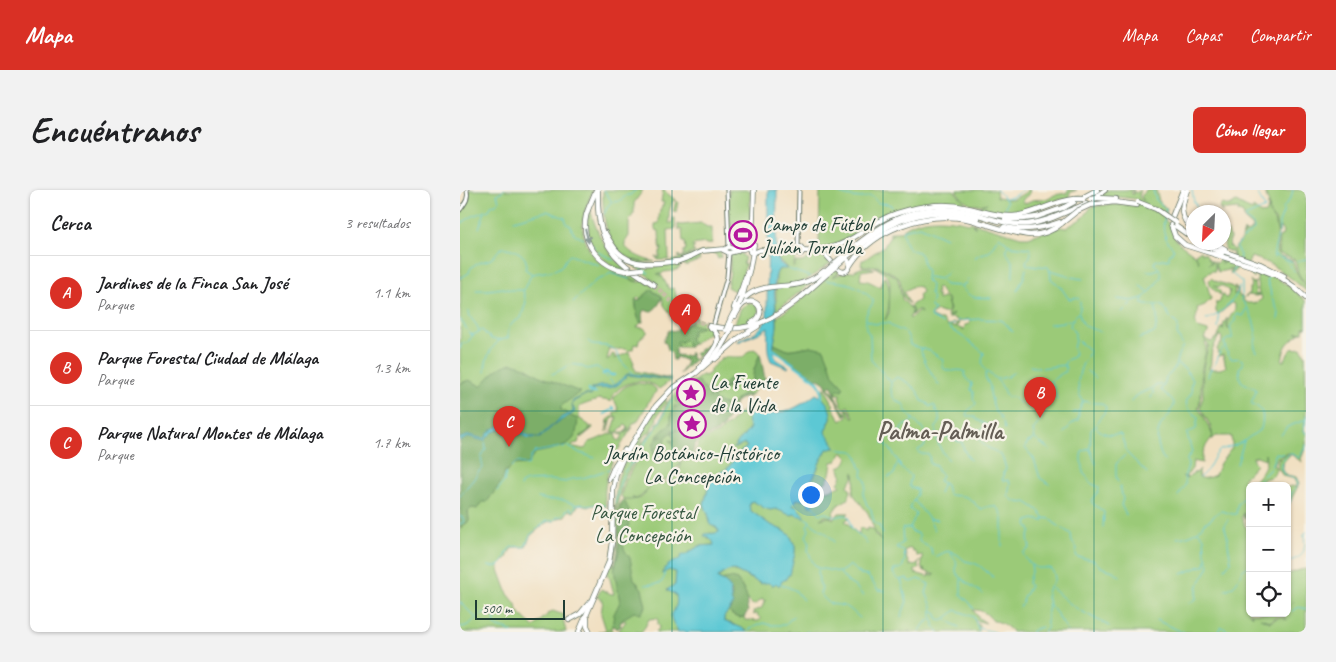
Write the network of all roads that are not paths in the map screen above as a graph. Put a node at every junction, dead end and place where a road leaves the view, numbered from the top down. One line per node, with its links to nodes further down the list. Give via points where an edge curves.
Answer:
1 (467, 190): 14 (main road, via 467,199)
2 (599, 190): 24 (highway); 24 (highway, via 599,222 610,250 621,262 655,284 621,259); 37 (highway, one-way to 37, bridge, via 586,217 586,235 592,250 603,261 626,271)
3 (727, 190): 28 (main road)
4 (755, 190): 26 (main road)
5 (800, 190): 27 (main road)
6 (1097, 190): 10 (highway)
7 (1105, 190): 10 (highway)
8 (1185, 190): 16 (highway); 17 (highway, via 1182,214)
9 (1075, 201): 10 (highway, bridge); 12 (highway, via 1060,201 1027,214 1012,216); 13 (highway)
10 (1089, 201): 11 (highway); 11 (highway, via 1116,199); 15 (highway, via 1049,222 1030,226); 18 (highway, via 1046,221); 19 (highway, bridge)
11 (1137, 204): 20 (highway, bridge, via 1156,209)
12 (958, 206): 13 (highway, via 1017,220); 25 (highway, via 936,205 906,210)
13 (1065, 207): 18 (highway, via 1037,220)
14 (460, 210)
15 (974, 217): 22 (highway); 38 (highway, via 936,213 901,221 871,236)
16 (1172, 218)
17 (1186, 222)
18 (1012, 223): 38 (highway, via 959,211 925,211 901,217 878,228)
19 (1061, 223): 21 (highway, via 1049,232 1030,235); 22 (highway)
20 (1174, 224): 23 (highway); 33 (highway, via 1175,236 1185,245)
21 (990, 225): 22 (highway); 39 (highway, via 949,217 912,222 874,241)
22 (1024, 229)
23 (1186, 232)
24 (605, 233): 37 (highway, via 617,251 628,259 650,264)
25 (831, 248): 27 (main road); 32 (main road); 34 (main road)
26 (753, 249): 27 (main road); 28 (main road); 42 (main road)
27 (799, 249): 34 (main road, via 820,251)
28 (729, 250): 35 (main road, via 702,251); 50 (main road, via 727,278)
29 (1213, 250): 33 (highway)
30 (1220, 250): 33 (highway)
31 (1223, 250): 33 (highway)
32 (841, 253)
33 (1230, 255): 41 (highway)
34 (827, 256): 39 (main road, via 841,271)
35 (690, 257): 37 (highway)
36 (848, 260): 39 (main road)
37 (678, 261)
38 (835, 265): 40 (highway); 46 (highway, via 801,297)
39 (850, 267)
40 (827, 269): 46 (highway); 49 (highway, via 804,284 753,291 742,299)
41 (1283, 277): 43 (highway); 44 (highway)
42 (742, 294): 45 (highway, bridge); 45 (highway, via 737,294)
43 (1306, 294)
44 (1306, 298)
45 (738, 303): 47 (highway); 49 (highway)
46 (778, 313): 48 (highway)
47 (735, 316): 49 (highway); 51 (highway, via 746,303 757,304 760,316)
48 (765, 321): 50 (highway, via 733,329); 51 (highway); 54 (highway)
49 (730, 324): 52 (highway, bridge)
50 (710, 325): 51 (highway); 53 (highway, via 718,336 718,342)
51 (748, 325)
52 (728, 330): 53 (highway, via 718,348); 54 (highway, via 717,353)
53 (700, 367): 55 (highway, via 663,393)
54 (696, 373): 57 (highway, via 656,406 622,460)
55 (625, 450): 56 (highway); 58 (highway, via 612,482 607,561)
56 (608, 479)
57 (614, 485): 59 (highway, via 609,562); 60 (highway, via 612,555 587,619)
58 (590, 602): 59 (highway); 59 (highway, via 570,620 578,622)
59 (578, 632)
60 (590, 632)

